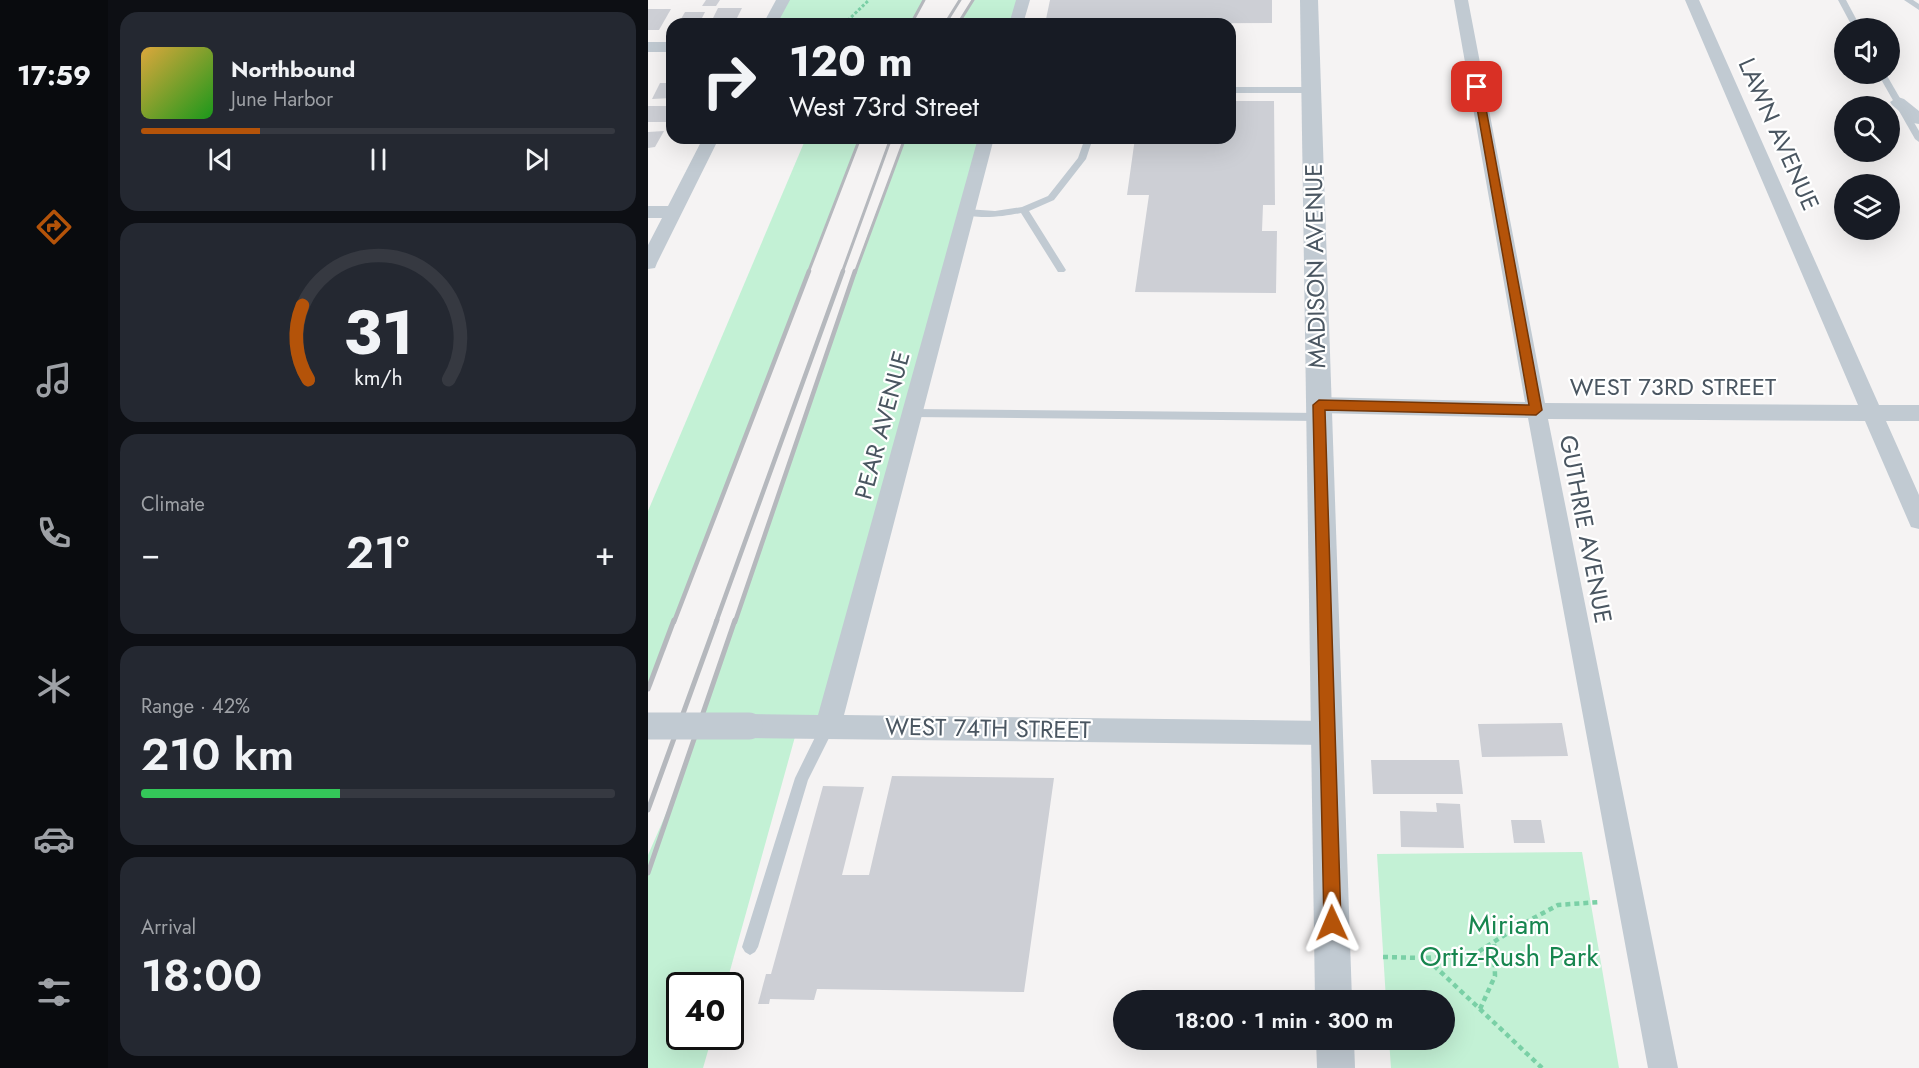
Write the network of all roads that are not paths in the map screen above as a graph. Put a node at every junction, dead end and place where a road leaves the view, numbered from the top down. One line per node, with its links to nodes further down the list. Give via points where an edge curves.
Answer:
1 (783, 0): 9 (street)
2 (1023, 0): 10 (street)
3 (1308, 0): 15 (street, MADISON AVENUE)
4 (1461, 0): 29 (street, GUTHRIE AVENUE)
5 (1692, 0): 32 (street, LAWN AVENUE)
6 (1842, 0): 11 (lane)
7 (1908, 0): 8 (lane)
8 (1919, 8)
9 (773, 18)
10 (1018, 18)
11 (1852, 18)
12 (648, 47): 13 (street)
13 (666, 47)
14 (1236, 90): 15 (lane)
15 (1311, 90): 30 (street, MADISON AVENUE)
16 (1900, 104): 18 (street)
17 (1900, 106): 19 (lane)
18 (1919, 119)
19 (1919, 139)
20 (708, 144): 25 (street)
21 (984, 144): 26 (street, PEAR AVENUE)
22 (1087, 144): 23 (lane, via 1082,159 1051,198)
23 (1024, 210): 26 (lane); 28 (lane)
24 (648, 212): 25 (street)
25 (673, 212): 27 (street)
26 (966, 212): 31 (street, PEAR AVENUE)
27 (648, 263)
28 (1060, 270)
29 (1536, 410): 30 (street, WEST 73RD STREET); 32 (street, WEST 73RD STREET); 42 (street, GUTHRIE AVENUE)
30 (1319, 411): 31 (lane); 37 (street, MADISON AVENUE)
31 (912, 413): 36 (street, PEAR AVENUE)
32 (1873, 413): 33 (street, WEST 73RD STREET); 34 (street, LAWN AVENUE)
33 (1919, 413)
34 (1919, 520)
35 (648, 726): 36 (street, WEST 74TH STREET, bridge)
36 (828, 726): 37 (street, WEST 74TH STREET); 38 (lane, via 802,778)
37 (1328, 733): 39 (street, MADISON AVENUE)
38 (750, 947)
39 (1334, 990)
40 (1335, 1050): 41 (street)
41 (1336, 1068)
42 (1663, 1068)

